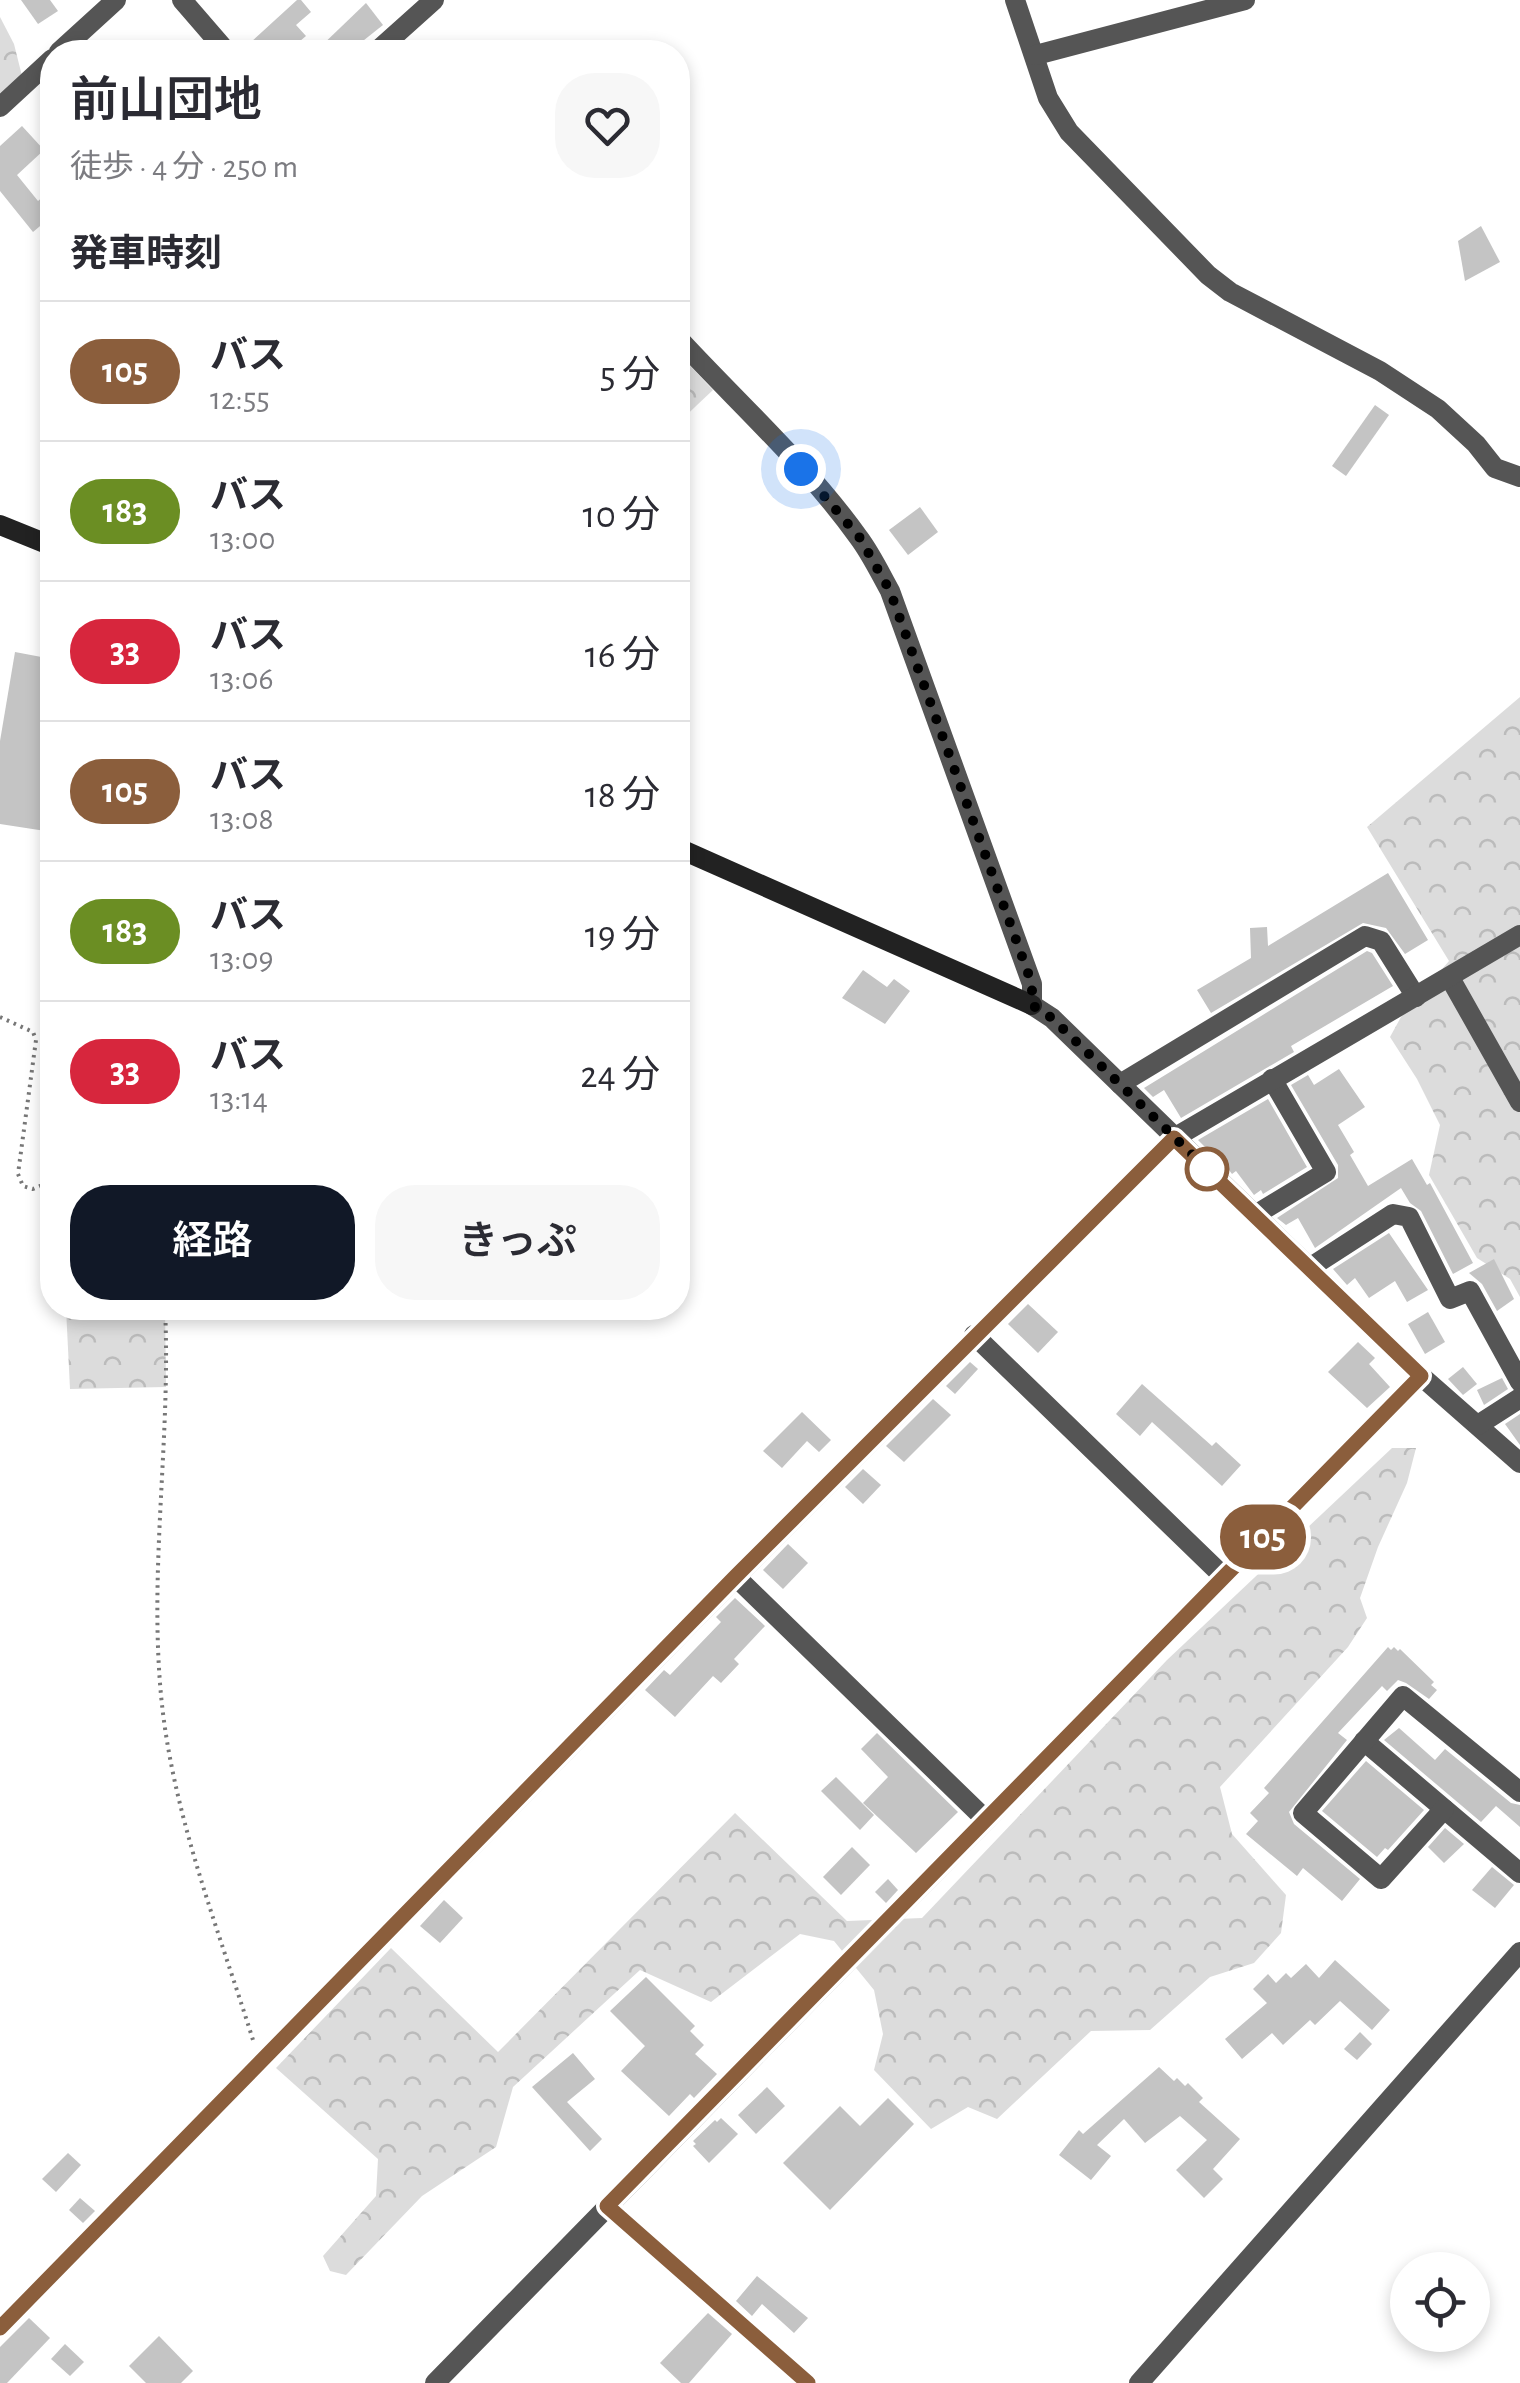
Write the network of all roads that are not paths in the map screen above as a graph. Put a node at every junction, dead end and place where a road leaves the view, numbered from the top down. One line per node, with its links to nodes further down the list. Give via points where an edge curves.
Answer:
1 (116, 0): 6 (street)
2 (182, 0): 7 (street)
3 (434, 0): 8 (street)
4 (1015, 0): 9 (street)
5 (1246, 0): 9 (street)
6 (72, 40)
7 (217, 40)
8 (389, 40)
9 (1036, 56): 13 (street, via 1048,98 1070,132 1208,275 1406,388 1438,409 1495,468)
10 (40, 70): 11 (street)
11 (0, 107)
12 (690, 351): 20 (street, via 860,538 890,591 1032,984)
13 (1520, 477)
14 (0, 525): 15 (street)
15 (40, 541)
16 (690, 853): 20 (street)
17 (1520, 936): 18 (street)
18 (1450, 978): 19 (street); 23 (street)
19 (1416, 997): 21 (street); 22 (street, via 1381,941 1365,936)
20 (1032, 1005): 22 (street)
21 (1272, 1079): 24 (street); 25 (street, via 1326,1172)
22 (1120, 1084): 24 (street)
23 (1520, 1102)
24 (1174, 1138): 25 (street); 27 (street)
25 (1255, 1215): 26 (street)
26 (1311, 1267): 28 (street); 29 (street, via 1393,1214 1410,1217 1450,1299 1470,1291)
27 (974, 1335): 33 (street); 34 (street)
28 (1421, 1376): 31 (street); 34 (street)
29 (1520, 1382)
30 (1520, 1398): 31 (street)
31 (1478, 1425): 32 (street)
32 (1520, 1463)
33 (736, 1576): 38 (street); 42 (street)
34 (1224, 1576): 38 (street)
35 (1364, 1741): 36 (street, via 1403,1696); 37 (street); 37 (street, via 1303,1813 1381,1879)
36 (1520, 1792)
37 (1444, 1809): 39 (street)
38 (986, 1820): 41 (street)
39 (1520, 1873)
40 (1520, 1952): 45 (street)
41 (607, 2206): 43 (street); 44 (street)
42 (0, 2328)
43 (435, 2383)
44 (808, 2383)
45 (1140, 2383)

